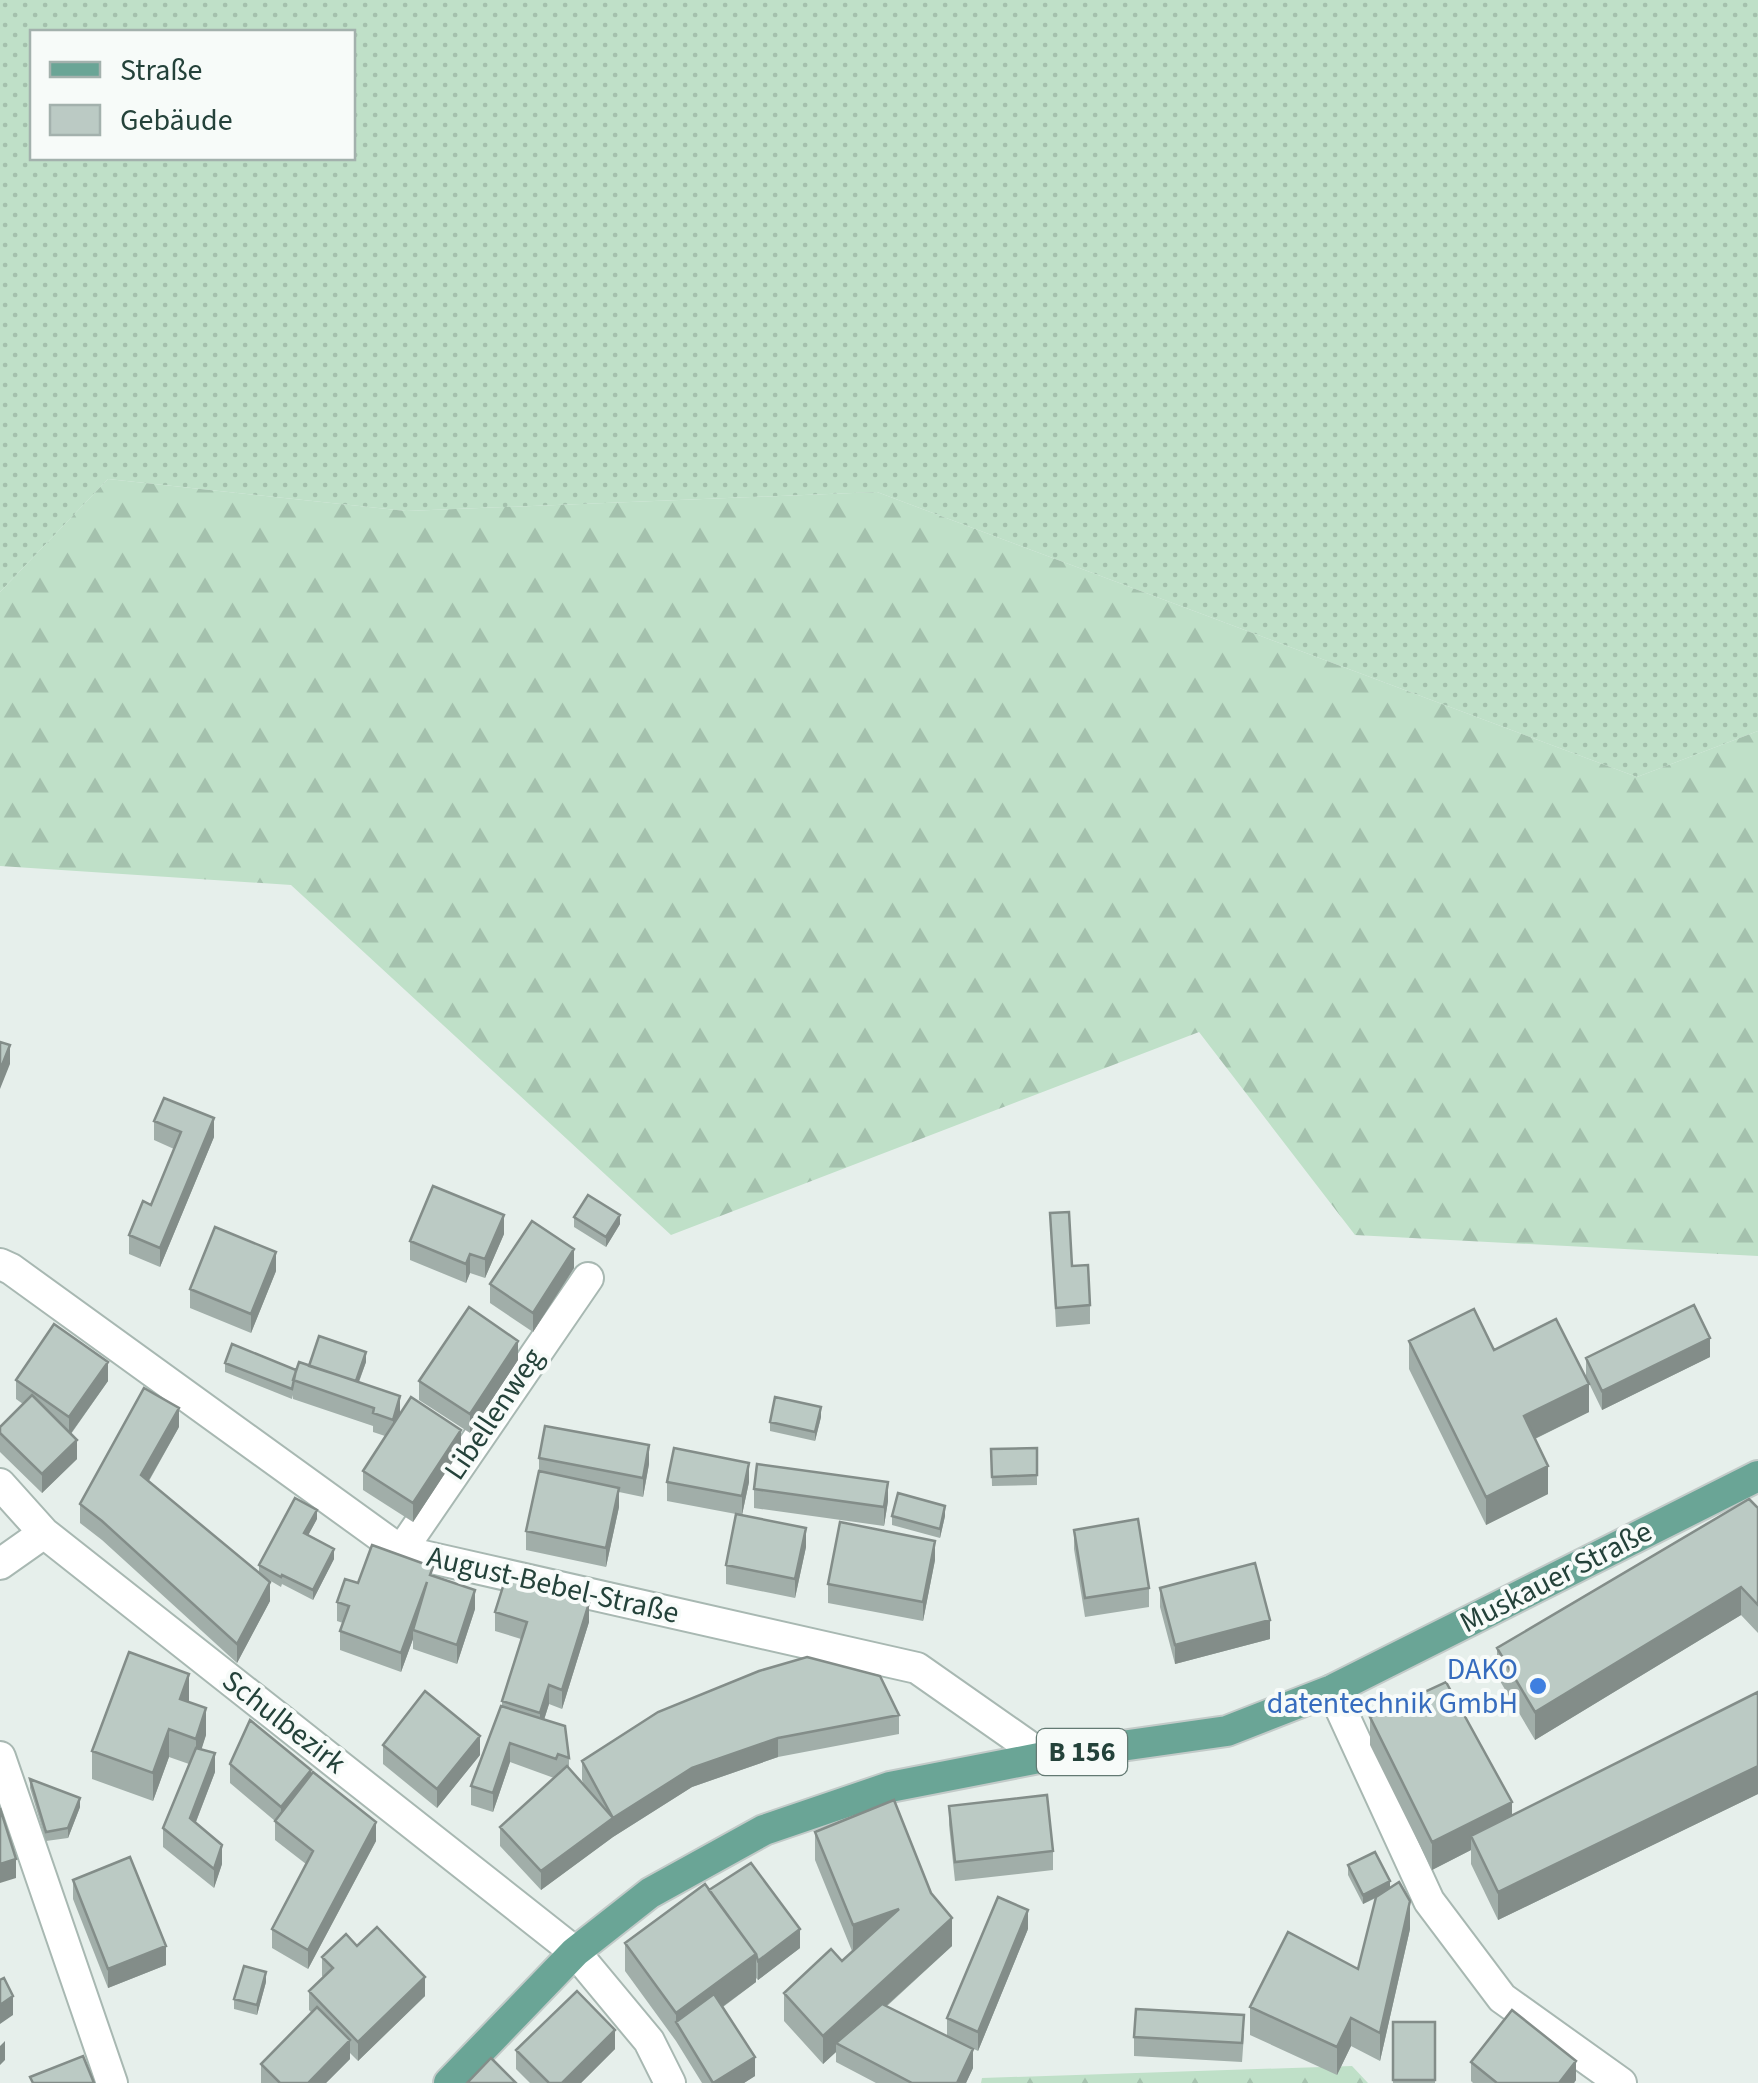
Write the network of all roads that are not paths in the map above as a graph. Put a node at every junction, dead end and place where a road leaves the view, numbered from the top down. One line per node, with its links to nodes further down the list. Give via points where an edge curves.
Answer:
1 (0, 1264): 6 (street, August-Bebel-Straße)
2 (588, 1278): 6 (street, Libellenweg)
3 (1758, 1476): 8 (main road, Muskauer Straße / B 156)
4 (0, 1484): 5 (street, Schulbezirk)
5 (44, 1533): 7 (street); 11 (street, Schulbezirk)
6 (401, 1551): 9 (street, August-Bebel-Straße, via 918,1668)
7 (0, 1564)
8 (1332, 1690): 9 (main road, Muskauer Straße / B 156, via 1228,1731); 15 (street, via 1429,1901 1502,1998)
9 (1044, 1757): 11 (main road, Muskauer Straße / B 156, via 890,1787 764,1830 650,1893)
10 (0, 1758): 12 (street)
11 (575, 1952): 13 (main road, Muskauer Straße / B 156); 14 (street, Schulbezirk, via 649,2042)
12 (112, 2083)
13 (449, 2083)
14 (670, 2083)
15 (1621, 2083)

